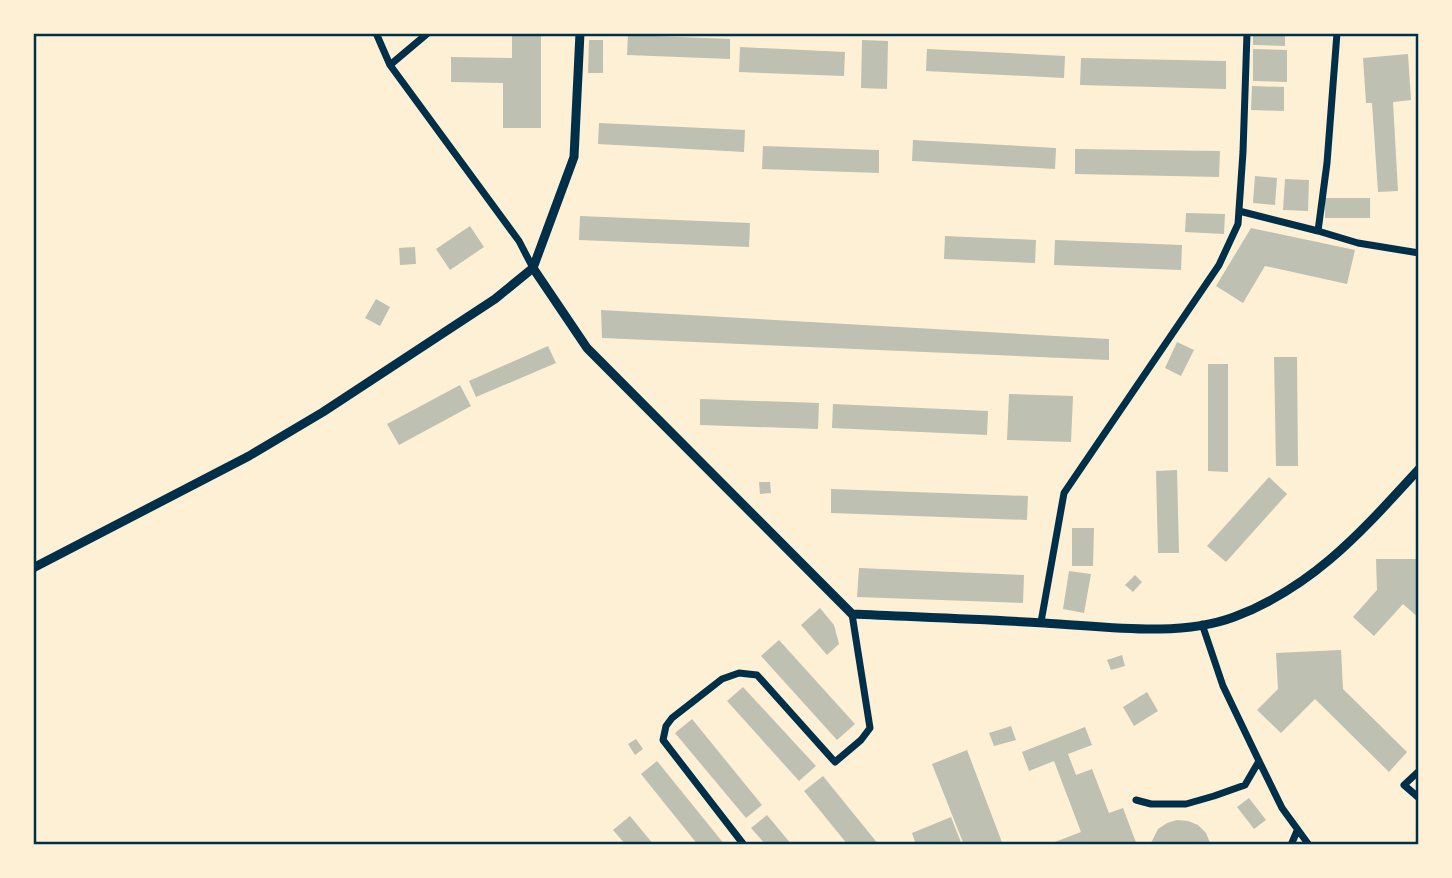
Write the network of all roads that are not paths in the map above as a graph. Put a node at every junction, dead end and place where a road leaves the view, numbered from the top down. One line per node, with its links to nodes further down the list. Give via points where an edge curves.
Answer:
1 (376, 33): 6 (street)
2 (428, 33): 6 (street)
3 (580, 33): 10 (street, via 574,157)
4 (1247, 33): 7 (street)
5 (1337, 33): 8 (street)
6 (390, 65): 10 (street, via 519,242)
7 (1239, 211): 8 (street); 14 (street, via 1238,224 1219,265 1063,493)
8 (1318, 231): 9 (street)
9 (1419, 253)
10 (533, 268): 12 (street, via 495,299 323,412 249,456); 13 (street, via 587,348)
11 (1419, 469): 15 (street, via 1334,558 1233,618)
12 (33, 568)
13 (852, 614): 14 (street); 21 (street, via 870,728 835,762 757,676 739,673 722,679 666,726 663,740)
14 (1041, 622): 15 (street, via 1187,628)
15 (1202, 624): 16 (street, via 1223,686)
16 (1259, 761): 19 (street, via 1245,785 1214,796 1186,804); 20 (street)
17 (1419, 771): 18 (street, via 1404,785)
18 (1419, 798)
19 (1136, 800)
20 (1297, 831): 22 (street); 23 (street)
21 (744, 845)
22 (1291, 845)
23 (1309, 845)

